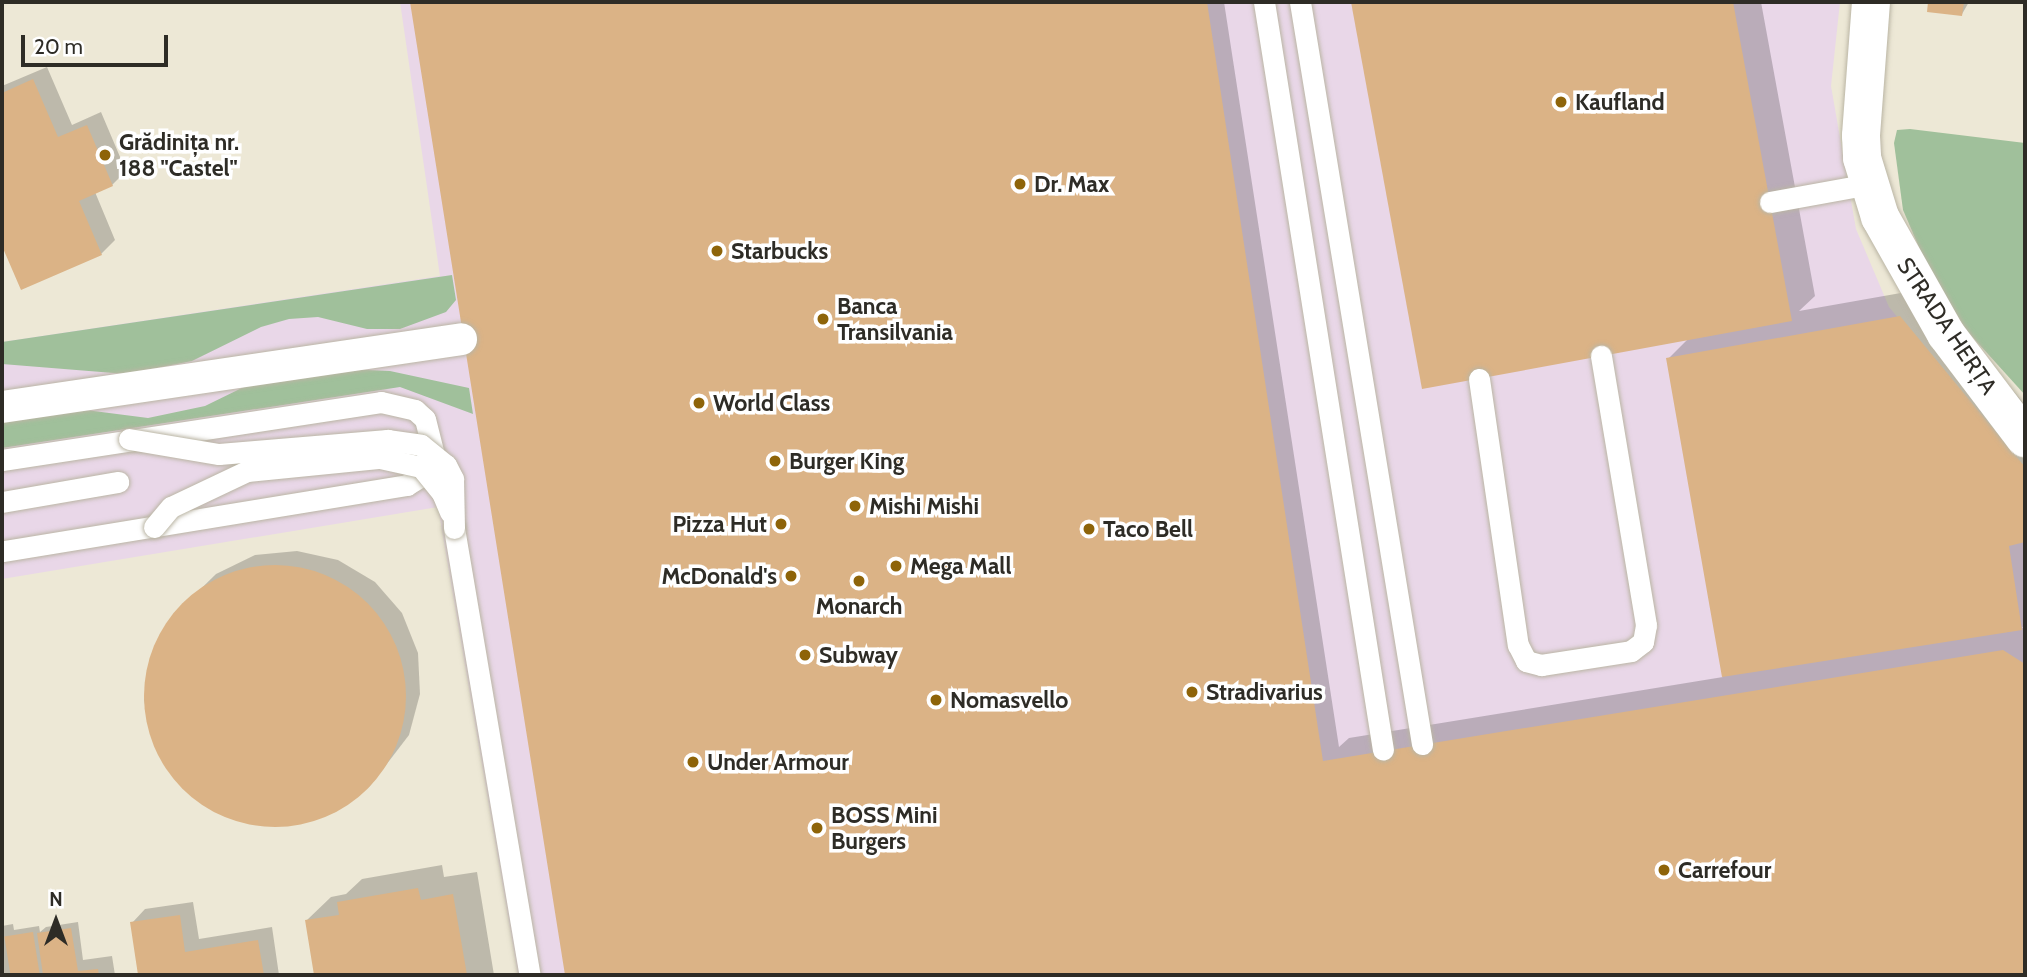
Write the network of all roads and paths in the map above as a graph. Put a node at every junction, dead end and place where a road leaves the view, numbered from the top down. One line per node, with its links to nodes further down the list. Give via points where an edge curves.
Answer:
1 (1264, 2): 20 (lane)
2 (1300, 2): 19 (lane)
3 (1871, 2): 4 (street, STRADA HERȚA, via 1861,136)
4 (1869, 184): 5 (lane); 10 (street, STRADA HERȚA, via 1895,249 1947,334)
5 (1770, 202)
6 (461, 339): 9 (street)
7 (1601, 356): 8 (lane, via 1646,625 1643,642 1630,651 1541,665 1526,660 1518,645)
8 (1479, 379)
9 (2, 407)
10 (2025, 438)
11 (129, 439): 12 (lane, bridge, via 219,454 387,440 421,444); 12 (lane, via 382,402 415,410 425,419); 13 (lane)
12 (433, 452): 16 (lane, via 418,478 407,485); 17 (lane, bridge, via 453,479)
13 (2, 460)
14 (118, 482): 15 (lane)
15 (2, 502)
16 (154, 527): 17 (lane, bridge, via 171,507 247,471 380,458 421,467 442,493); 18 (lane)
17 (454, 528): 21 (lane)
18 (2, 551)
19 (1422, 744)
20 (1383, 750)
21 (530, 975)

